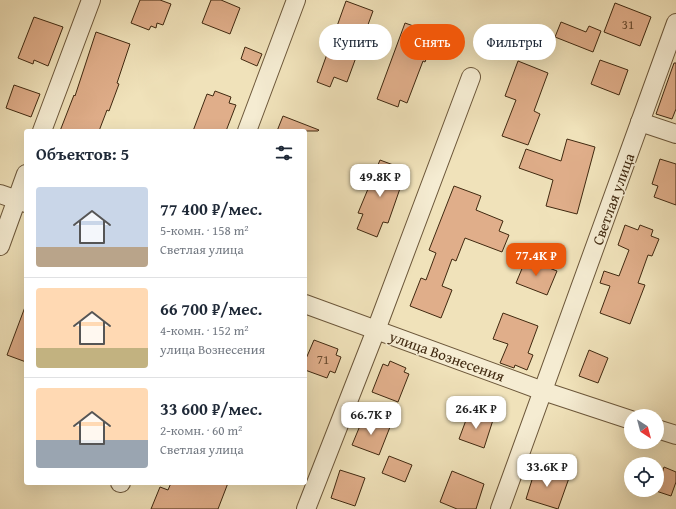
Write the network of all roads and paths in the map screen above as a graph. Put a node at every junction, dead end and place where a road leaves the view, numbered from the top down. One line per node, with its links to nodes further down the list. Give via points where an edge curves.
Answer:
1 (91, 0): 6 (street)
2 (296, 0): 7 (street)
3 (676, 23): 5 (street, Светлая улица)
4 (471, 77): 13 (street, улица Вознесения)
5 (640, 122): 8 (street); 14 (street, Светлая улица)
6 (43, 129)
7 (248, 129)
8 (676, 134)
9 (24, 178): 10 (street)
10 (14, 199): 11 (street)
11 (0, 246)
12 (307, 305): 13 (street, улица Вознесения)
13 (376, 330): 14 (street, улица Вознесения); 18 (street, улица Вознесения)
14 (543, 391): 15 (street, улица Вознесения); 19 (street, Светлая улица)
15 (624, 418)
16 (664, 431): 17 (street)
17 (676, 435)
18 (306, 509)
19 (500, 509)

